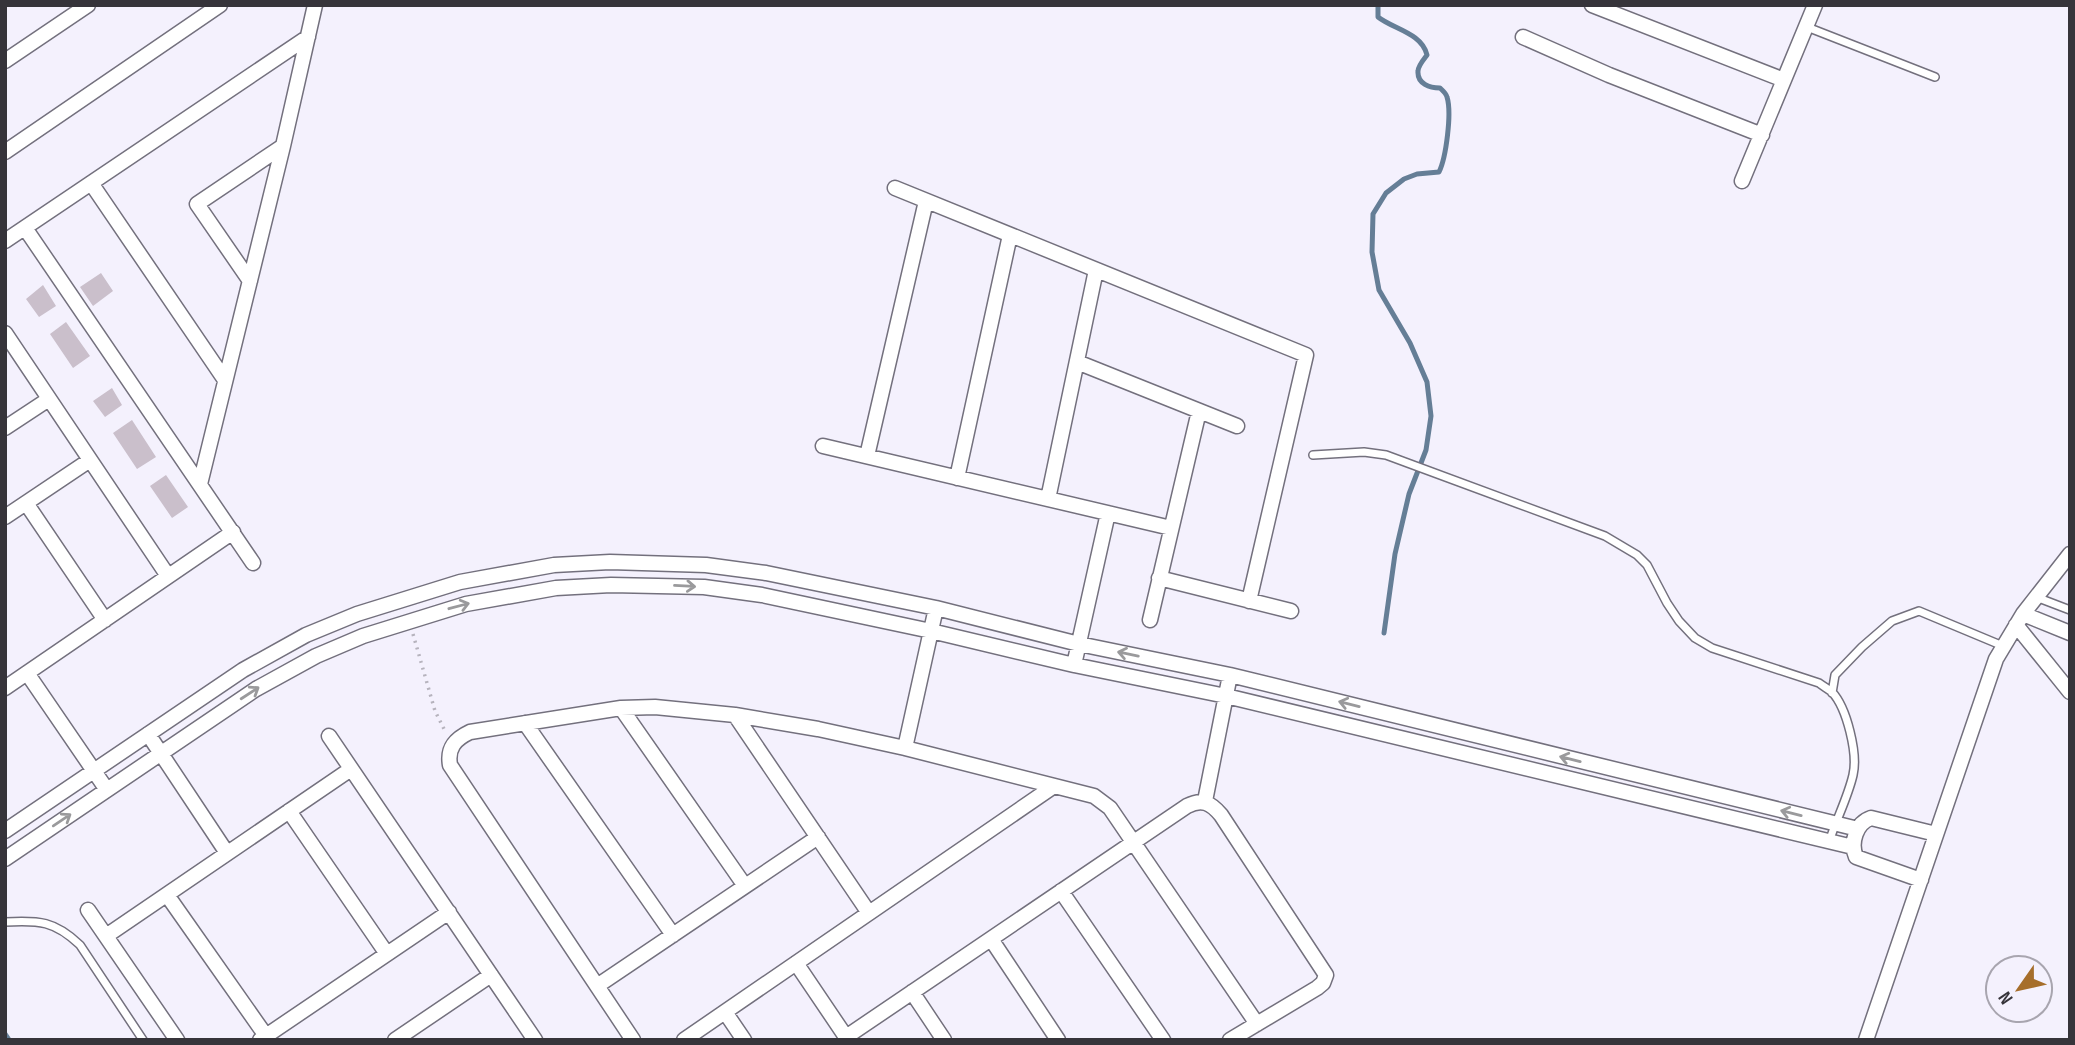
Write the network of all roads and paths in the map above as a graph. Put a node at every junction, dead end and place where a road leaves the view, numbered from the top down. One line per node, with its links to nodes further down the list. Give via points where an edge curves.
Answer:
1 (88, 5): 9 (street)
2 (220, 5): 14 (street)
3 (315, 5): 7 (street)
4 (1592, 5): 11 (street)
5 (1815, 5): 6 (street)
6 (1807, 26): 10 (lane); 11 (street)
7 (308, 37): 13 (street); 16 (street)
8 (1523, 37): 12 (street)
9 (5, 61)
10 (1936, 77)
11 (1784, 80): 12 (street)
12 (1762, 135): 15 (street)
13 (283, 146): 23 (street); 23 (street, via 197,204)
14 (5, 152)
15 (1742, 181)
16 (91, 183): 19 (street); 26 (street)
17 (895, 188): 18 (street)
18 (926, 201): 20 (street); 33 (street)
19 (25, 228): 21 (street); 36 (street)
20 (1010, 235): 22 (street); 35 (street)
21 (5, 241)
22 (1096, 270): 25 (street); 51 (street, via 1306,355)
23 (250, 281): 26 (street)
24 (5, 333): 27 (street)
25 (1077, 362): 28 (street); 37 (street)
26 (225, 380): 36 (street)
27 (49, 398): 30 (street); 34 (street)
28 (1199, 411): 29 (street); 41 (street)
29 (1237, 426)
30 (5, 428)
31 (823, 446): 33 (street)
32 (1312, 455): 67 (lane, via 1386,455 1605,536 1647,565 1667,603 1695,638 1712,648 1819,683)
33 (867, 456): 35 (street)
34 (90, 460): 38 (street); 46 (street)
35 (957, 478): 37 (street)
36 (200, 484): 42 (street)
37 (1048, 499): 39 (street)
38 (26, 503): 40 (street); 56 (street)
39 (1108, 513): 41 (street); 61 (street)
40 (5, 517)
41 (1171, 528): 47 (street)
42 (233, 533): 45 (street); 46 (street)
43 (2070, 554): 49 (street)
44 (610, 562): 48 (street); 50 (street, via 506,572); 52 (street, via 754,571)
45 (253, 563)
46 (168, 576): 56 (street)
47 (1159, 578): 51 (street); 57 (street)
48 (611, 585): 58 (street, one-way to 48, via 510,595); 59 (street, one-way to 59, via 704,587 762,595)
49 (2036, 597): 53 (lane); 55 (street)
50 (404, 598): 58 (street); 73 (street, via 282,648)
51 (1250, 601): 54 (street)
52 (936, 608): 59 (street); 61 (street)
53 (2070, 610)
54 (1291, 611)
55 (2019, 619): 60 (street); 62 (street); 68 (street)
56 (105, 620): 64 (street)
57 (1150, 620)
58 (410, 621): 75 (path, via 435,710); 77 (street, one-way to 58, via 292,668)
59 (931, 631): 63 (street); 76 (street)
60 (2070, 633)
61 (1079, 643): 63 (street); 65 (street, one-way to 61)
62 (2003, 646): 67 (lane, via 1919,611 1892,621 1862,647 1835,675); 87 (street, via 1981,697)
63 (1074, 665): 69 (street)
64 (27, 673): 66 (street); 79 (street)
65 (1230, 675): 69 (street); 84 (street, one-way to 65)
66 (5, 688)
67 (1832, 692): 84 (lane, via 1849,726 1855,762)
68 (2070, 692)
69 (1226, 696): 82 (street); 90 (street)
70 (621, 708): 71 (street); 72 (street); 95 (street)
71 (735, 715): 76 (street); 88 (street)
72 (525, 723): 75 (street, via 470,732); 102 (street)
73 (148, 734): 77 (street); 79 (street)
74 (329, 736): 78 (street)
75 (454, 743): 108 (street, via 450,765)
76 (905, 748): 80 (street)
77 (161, 753): 81 (street); 92 (street)
78 (351, 769): 83 (street); 99 (street)
79 (93, 771): 81 (street); 86 (street)
80 (1054, 786): 89 (street, via 1100,800); 100 (street)
81 (107, 790): 93 (street, one-way to 81)
82 (1205, 801): 89 (street, via 1187,806); 111 (street, via 1221,815 1326,975 1317,988)
83 (289, 811): 92 (street); 105 (street)
84 (1835, 823): 85 (street); 90 (lane)
85 (1857, 829): 87 (street, via 1871,818); 91 (street)
86 (5, 831)
87 (1936, 834): 94 (street)
88 (818, 837): 95 (street); 100 (street)
89 (1133, 842): 96 (street); 111 (street)
90 (1829, 842): 91 (street)
91 (1853, 847): 94 (street, via 1859,859)
92 (227, 853): 97 (street)
93 (5, 859)
94 (1921, 880): 125 (street)
95 (745, 886): 102 (street)
96 (1061, 891): 104 (street); 123 (street)
97 (167, 895): 103 (street); 112 (street)
98 (88, 911): 103 (street)
99 (449, 912): 105 (street); 107 (street)
100 (869, 913): 106 (street)
101 (5, 922): 115 (lane, via 34,921 67,932)
102 (673, 935): 108 (street)
103 (106, 936): 116 (street)
104 (991, 939): 109 (street); 122 (street)
105 (387, 954): 112 (street)
106 (796, 963): 110 (street); 113 (street)
107 (491, 975): 114 (street); 117 (street)
108 (597, 986): 118 (street)
109 (912, 992): 113 (street); 121 (street)
110 (725, 1012): 119 (street); 120 (street)
111 (1257, 1024): 124 (street)
112 (263, 1038)
113 (847, 1038)
114 (532, 1039)
115 (143, 1040)
116 (177, 1040)
117 (395, 1040)
118 (633, 1040)
119 (684, 1040)
120 (744, 1040)
121 (944, 1040)
122 (1058, 1040)
123 (1163, 1040)
124 (1230, 1040)
125 (1866, 1040)

